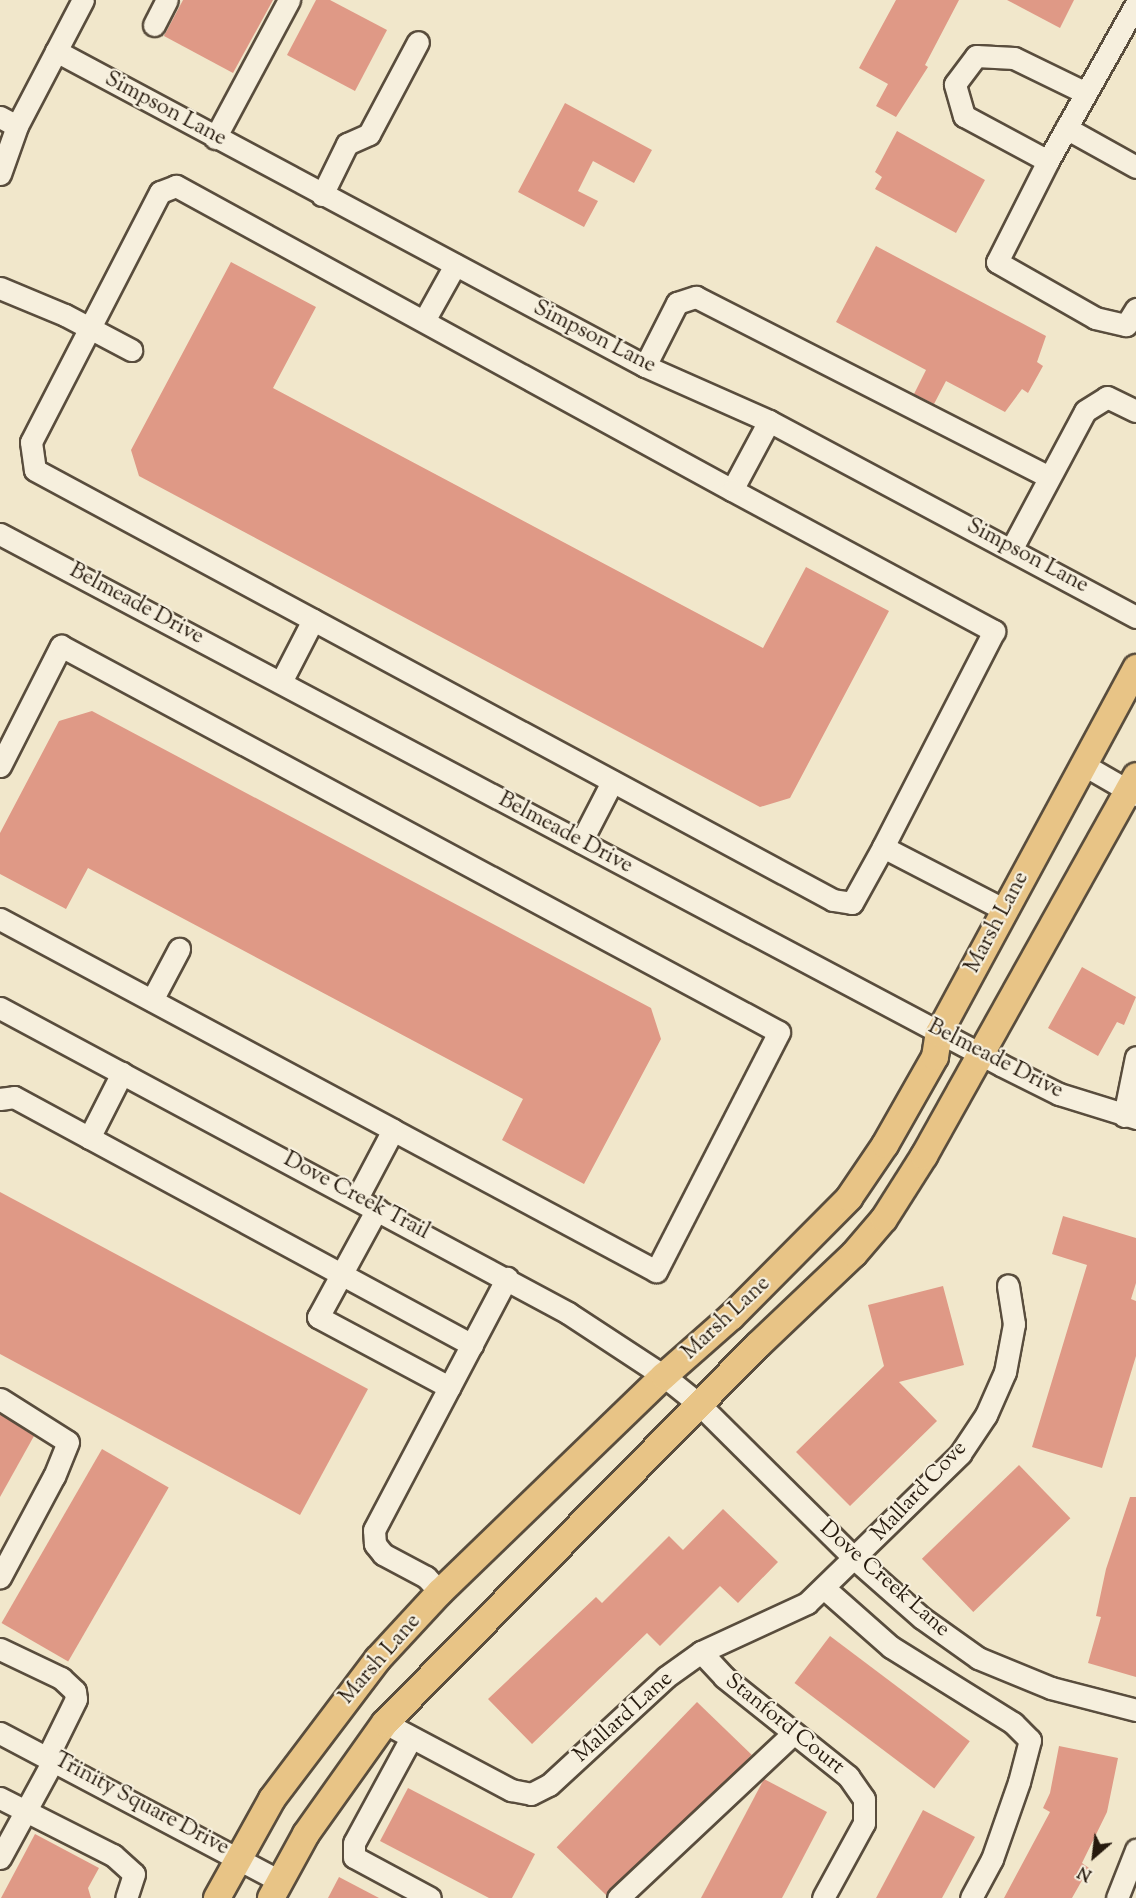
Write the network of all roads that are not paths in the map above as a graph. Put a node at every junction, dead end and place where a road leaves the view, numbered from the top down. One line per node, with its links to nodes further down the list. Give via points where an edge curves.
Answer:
1 (83, 0): 7 (street)
2 (167, 0): 5 (street)
3 (289, 0): 11 (street)
4 (1136, 4): 8 (street)
5 (154, 25)
6 (418, 42): 15 (street, via 369,134 347,144)
7 (56, 51): 9 (street); 11 (street, Simpson Lane)
8 (1086, 93): 10 (street); 12 (street, via 1014,58 976,56 955,84 964,116)
9 (9, 121): 14 (street)
10 (1066, 128): 12 (street); 13 (street)
11 (215, 138): 15 (street, Simpson Lane)
12 (1048, 161): 18 (street, via 997,262 1095,318 1126,325)
13 (1136, 166)
14 (0, 170)
15 (322, 195): 16 (street, Simpson Lane)
16 (454, 265): 19 (street); 22 (street, Simpson Lane)
17 (0, 288): 20 (street)
18 (1136, 309)
19 (425, 319): 20 (street, via 176,186 160,192); 26 (street)
20 (90, 328): 21 (street); 30 (street, via 31,441 35,470)
21 (131, 350)
22 (645, 366): 24 (street, Simpson Lane); 25 (street, via 677,303 696,297)
23 (1136, 411): 25 (street, via 1107,397 1085,411)
24 (769, 421): 26 (street); 28 (street, Simpson Lane)
25 (1049, 477): 28 (street)
26 (732, 490): 39 (street, via 994,632)
27 (0, 534): 32 (street, Belmeade Drive)
28 (1012, 548): 29 (street, Simpson Lane)
29 (1136, 616)
30 (313, 620): 32 (street); 36 (street)
31 (1136, 668): 34 (main road, Marsh Lane)
32 (281, 682): 38 (street, Belmeade Drive)
33 (5, 742): 35 (street); 51 (street, via 61,646 779,1032 657,1271)
34 (1084, 765): 37 (street); 40 (main road, Marsh Lane)
35 (0, 766)
36 (612, 782): 38 (street); 39 (street, via 833,900 852,903)
37 (1133, 787): 46 (main road, Marsh Lane)
38 (581, 842): 45 (street, Belmeade Drive)
39 (883, 847): 40 (street)
40 (1005, 910): 45 (main road, Marsh Lane)
41 (0, 919): 43 (street)
42 (179, 949): 43 (street)
43 (152, 1000): 51 (street)
44 (0, 1008): 48 (street, Dove Creek Trail)
45 (939, 1033): 46 (street, Belmeade Drive); 59 (main road, Marsh Lane, via 934,1057 885,1145 849,1198 732,1317)
46 (980, 1054): 50 (street, Belmeade Drive, via 1059,1094); 62 (main road, Marsh Lane, via 884,1219 854,1254)
47 (1136, 1057): 50 (street)
48 (122, 1073): 52 (street); 53 (street, Dove Creek Trail)
49 (0, 1099): 52 (street, via 14,1097)
50 (1130, 1117)
51 (393, 1130): 53 (street)
52 (89, 1138): 55 (street)
53 (357, 1198): 54 (street, Dove Creek Trail)
54 (377, 1209): 55 (street); 56 (street, Dove Creek Trail)
55 (342, 1275): 58 (street); 60 (street, via 318,1317)
56 (507, 1278): 58 (street); 59 (street, Dove Creek Trail)
57 (1008, 1285): 63 (street, Mallard Cove, via 1014,1324 1005,1372 986,1415 960,1454)
58 (472, 1345): 60 (street)
59 (664, 1376): 62 (street, Dove Creek Trail); 66 (main road, Marsh Lane)
60 (449, 1388): 66 (street, via 374,1530 375,1544 383,1554 426,1577)
61 (0, 1399): 64 (street, via 58,1433 68,1447)
62 (700, 1405): 63 (street, Dove Creek Lane); 70 (main road, Marsh Lane)
63 (855, 1559): 65 (street, Mallard Lane); 69 (street, Dove Creek Lane, via 922,1618 978,1658 1051,1688)
64 (0, 1577)
65 (824, 1588): 68 (street, Mallard Lane, via 807,1603); 86 (street, via 891,1647 1013,1723 1030,1740 992,1859)
66 (440, 1592): 79 (main road, Marsh Lane, via 332,1716 272,1799)
67 (0, 1649): 74 (street, via 61,1678 75,1691 76,1700)
68 (701, 1652): 72 (street, Stanford Court, via 724,1677); 73 (street, Mallard Lane, via 666,1677 549,1785 531,1794 511,1790)
69 (1136, 1710)
70 (384, 1723): 73 (street, Mallard Lane); 80 (main road, Marsh Lane, via 306,1834)
71 (0, 1733): 74 (street, Trinity Square Drive)
72 (794, 1733): 84 (street); 85 (street, Stanford Court, via 848,1776 864,1799 864,1823)
73 (411, 1737): 83 (street, via 354,1843 354,1857)
74 (51, 1758): 76 (street); 79 (street, Trinity Square Drive)
75 (0, 1798): 76 (street)
76 (27, 1810): 78 (street); 81 (street, via 113,1855 134,1874)
77 (1136, 1850): 87 (street)
78 (0, 1858)
79 (238, 1858): 80 (street, Trinity Square Drive); 82 (main road, Marsh Lane)
80 (275, 1889)
81 (126, 1898)
82 (217, 1898)
83 (430, 1898)
84 (618, 1898)
85 (823, 1898)
86 (971, 1898)
87 (1117, 1898)

